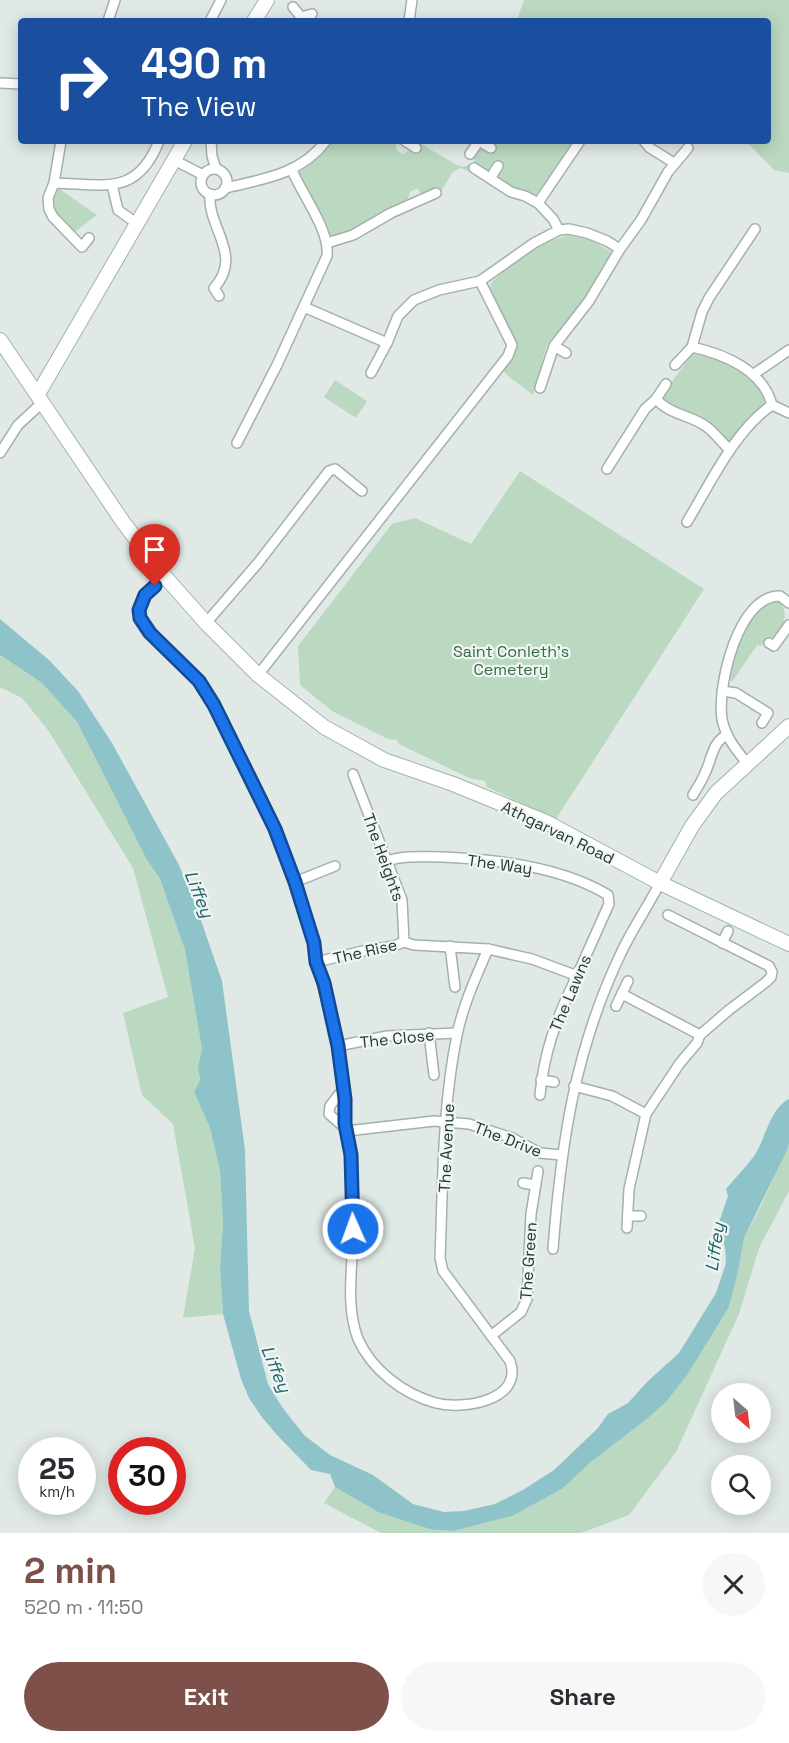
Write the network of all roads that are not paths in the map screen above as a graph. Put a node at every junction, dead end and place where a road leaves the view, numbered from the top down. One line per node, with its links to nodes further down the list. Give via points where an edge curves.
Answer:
1 (115, 0): 7 (street)
2 (221, 0): 8 (street)
3 (267, 0): 9 (main road)
4 (412, 0): 12 (street)
5 (293, 7): 10 (street)
6 (312, 14): 11 (street)
7 (109, 18)
8 (212, 18)
9 (256, 18)
10 (300, 18)
11 (303, 18)
12 (409, 18)
13 (0, 83): 14 (street)
14 (18, 84)
15 (61, 144): 37 (street)
16 (158, 144): 38 (street, via 139,175)
17 (183, 144): 29 (main road)
18 (211, 144): 33 (street)
19 (324, 144): 34 (street)
20 (404, 144): 25 (street)
21 (477, 144): 28 (street)
22 (484, 144): 26 (street)
23 (578, 144): 42 (street)
24 (647, 144): 30 (street)
25 (416, 148)
26 (491, 148)
27 (688, 148): 30 (street)
28 (470, 154)
29 (174, 160): 35 (street); 43 (main road)
30 (674, 163): 48 (street)
31 (498, 166): 36 (street)
32 (474, 168): 36 (street)
33 (216, 169): 35 (street); 39 (street, via 226,176)
34 (292, 170): 39 (street); 47 (street)
35 (203, 175): 41 (street, via 202,186)
36 (491, 177): 42 (street, via 511,192)
37 (54, 183): 38 (street); 46 (street, via 48,198 53,217 82,246)
38 (112, 185): 43 (street, via 118,210)
39 (225, 188): 41 (street, via 219,194)
40 (436, 193): 47 (street, via 416,195 366,230)
41 (210, 194): 50 (street, via 210,210 225,245 227,261 217,292)
42 (538, 203): 45 (street)
43 (136, 223): 65 (main road)
44 (756, 229): 55 (street, via 709,298)
45 (559, 230): 48 (street, via 587,233); 49 (street)
46 (89, 238)
47 (327, 243): 51 (street, via 324,266)
48 (620, 249): 54 (street, via 589,301)
49 (480, 280): 53 (street, via 414,300 398,316); 62 (street, via 512,345)
50 (202, 286)
51 (304, 307): 53 (street); 69 (street)
52 (0, 340): 65 (main road, Athgarvan Road)
53 (387, 343): 60 (street)
54 (554, 346): 57 (street); 64 (street)
55 (692, 347): 58 (street); 61 (street)
56 (789, 350): 61 (street)
57 (566, 353)
58 (675, 365)
59 (483, 368): 62 (street)
60 (371, 373)
61 (754, 374): 67 (street)
62 (492, 376): 82 (street)
63 (666, 384): 66 (street)
64 (540, 388)
65 (40, 398): 73 (street); 77 (main road, Athgarvan Road)
66 (657, 399): 72 (street, via 662,406 707,427); 74 (street, via 645,409)
67 (772, 405): 68 (street); 72 (street, via 750,424)
68 (789, 412)
69 (248, 425): 70 (street); 71 (street)
70 (258, 430)
71 (237, 444)
72 (730, 450): 76 (street)
73 (0, 453)
74 (608, 469)
75 (362, 491): 79 (street, via 335,469 330,471)
76 (687, 522)
77 (165, 577): 79 (main road, Athgarvan Road); 94 (street, via 145,595 140,618 199,681 214,705 275,829)
78 (789, 603): 83 (street, via 772,595 756,606 734,642)
79 (206, 623): 82 (main road, Athgarvan Road)
80 (789, 624): 81 (street, via 774,646)
81 (769, 643)
82 (258, 675): 95 (main road, Athgarvan Road, via 324,727 384,760 546,822)
83 (722, 691): 84 (street, via 736,693 768,713); 86 (street, via 722,722)
84 (762, 723)
85 (789, 726): 87 (main road)
86 (727, 735): 87 (street); 91 (street, via 716,744)
87 (747, 763): 95 (main road, via 700,813)
88 (353, 774): 90 (street, The Heights)
89 (372, 790): 90 (street)
90 (361, 795): 92 (street, The Heights)
91 (693, 795)
92 (387, 861): 96 (street, The Way, via 416,856 524,865); 99 (street, The Heights, via 402,900)
93 (335, 866): 94 (street)
94 (295, 882): 104 (street)
95 (660, 884): 101 (main road, Athgarvan Road); 117 (street, via 622,950)
96 (608, 894): 105 (street, The Lawns, via 606,910)
97 (668, 915): 100 (street)
98 (728, 931): 100 (street)
99 (405, 942): 102 (street, The Rise); 104 (street, The Rise)
100 (723, 943): 112 (street, via 769,966 771,977)
101 (789, 944)
102 (450, 946): 103 (street, The Rise); 107 (street)
103 (488, 949): 105 (street, The Rise, via 532,959); 111 (street, The Avenue)
104 (316, 962): 113 (street)
105 (575, 975): 115 (street, The Lawns, via 551,1036)
106 (628, 981): 108 (street)
107 (455, 987)
108 (622, 994): 109 (street); 112 (street)
109 (616, 1006)
110 (429, 1033): 111 (street, The Close); 113 (street, The Close); 114 (street)
111 (457, 1033): 121 (street, The Avenue)
112 (700, 1035): 120 (street)
113 (338, 1046): 118 (street)
114 (434, 1075)
115 (542, 1080): 116 (street); 119 (street, The Lawns)
116 (554, 1082)
117 (574, 1086): 120 (street, via 612,1096); 123 (street)
118 (344, 1089): 122 (street); 122 (street, via 330,1106 329,1114)
119 (540, 1095)
120 (646, 1114): 127 (street, via 629,1189)
121 (446, 1122): 122 (street, The Drive); 123 (street, The Drive, via 491,1130 540,1153); 131 (street, The Avenue, via 441,1265)
122 (347, 1130): 131 (street, The Avenue, via 353,1229 351,1306 358,1338 378,1368 422,1398 451,1405 476,1405 498,1395 512,1375 510,1362)
123 (561, 1155): 130 (street)
124 (538, 1171): 126 (street, The Green)
125 (523, 1183): 126 (street)
126 (535, 1185): 131 (street, The Green, via 527,1299 521,1312)
127 (628, 1216): 128 (street); 129 (street)
128 (641, 1216)
129 (627, 1228)
130 (554, 1249)
131 (491, 1336)

